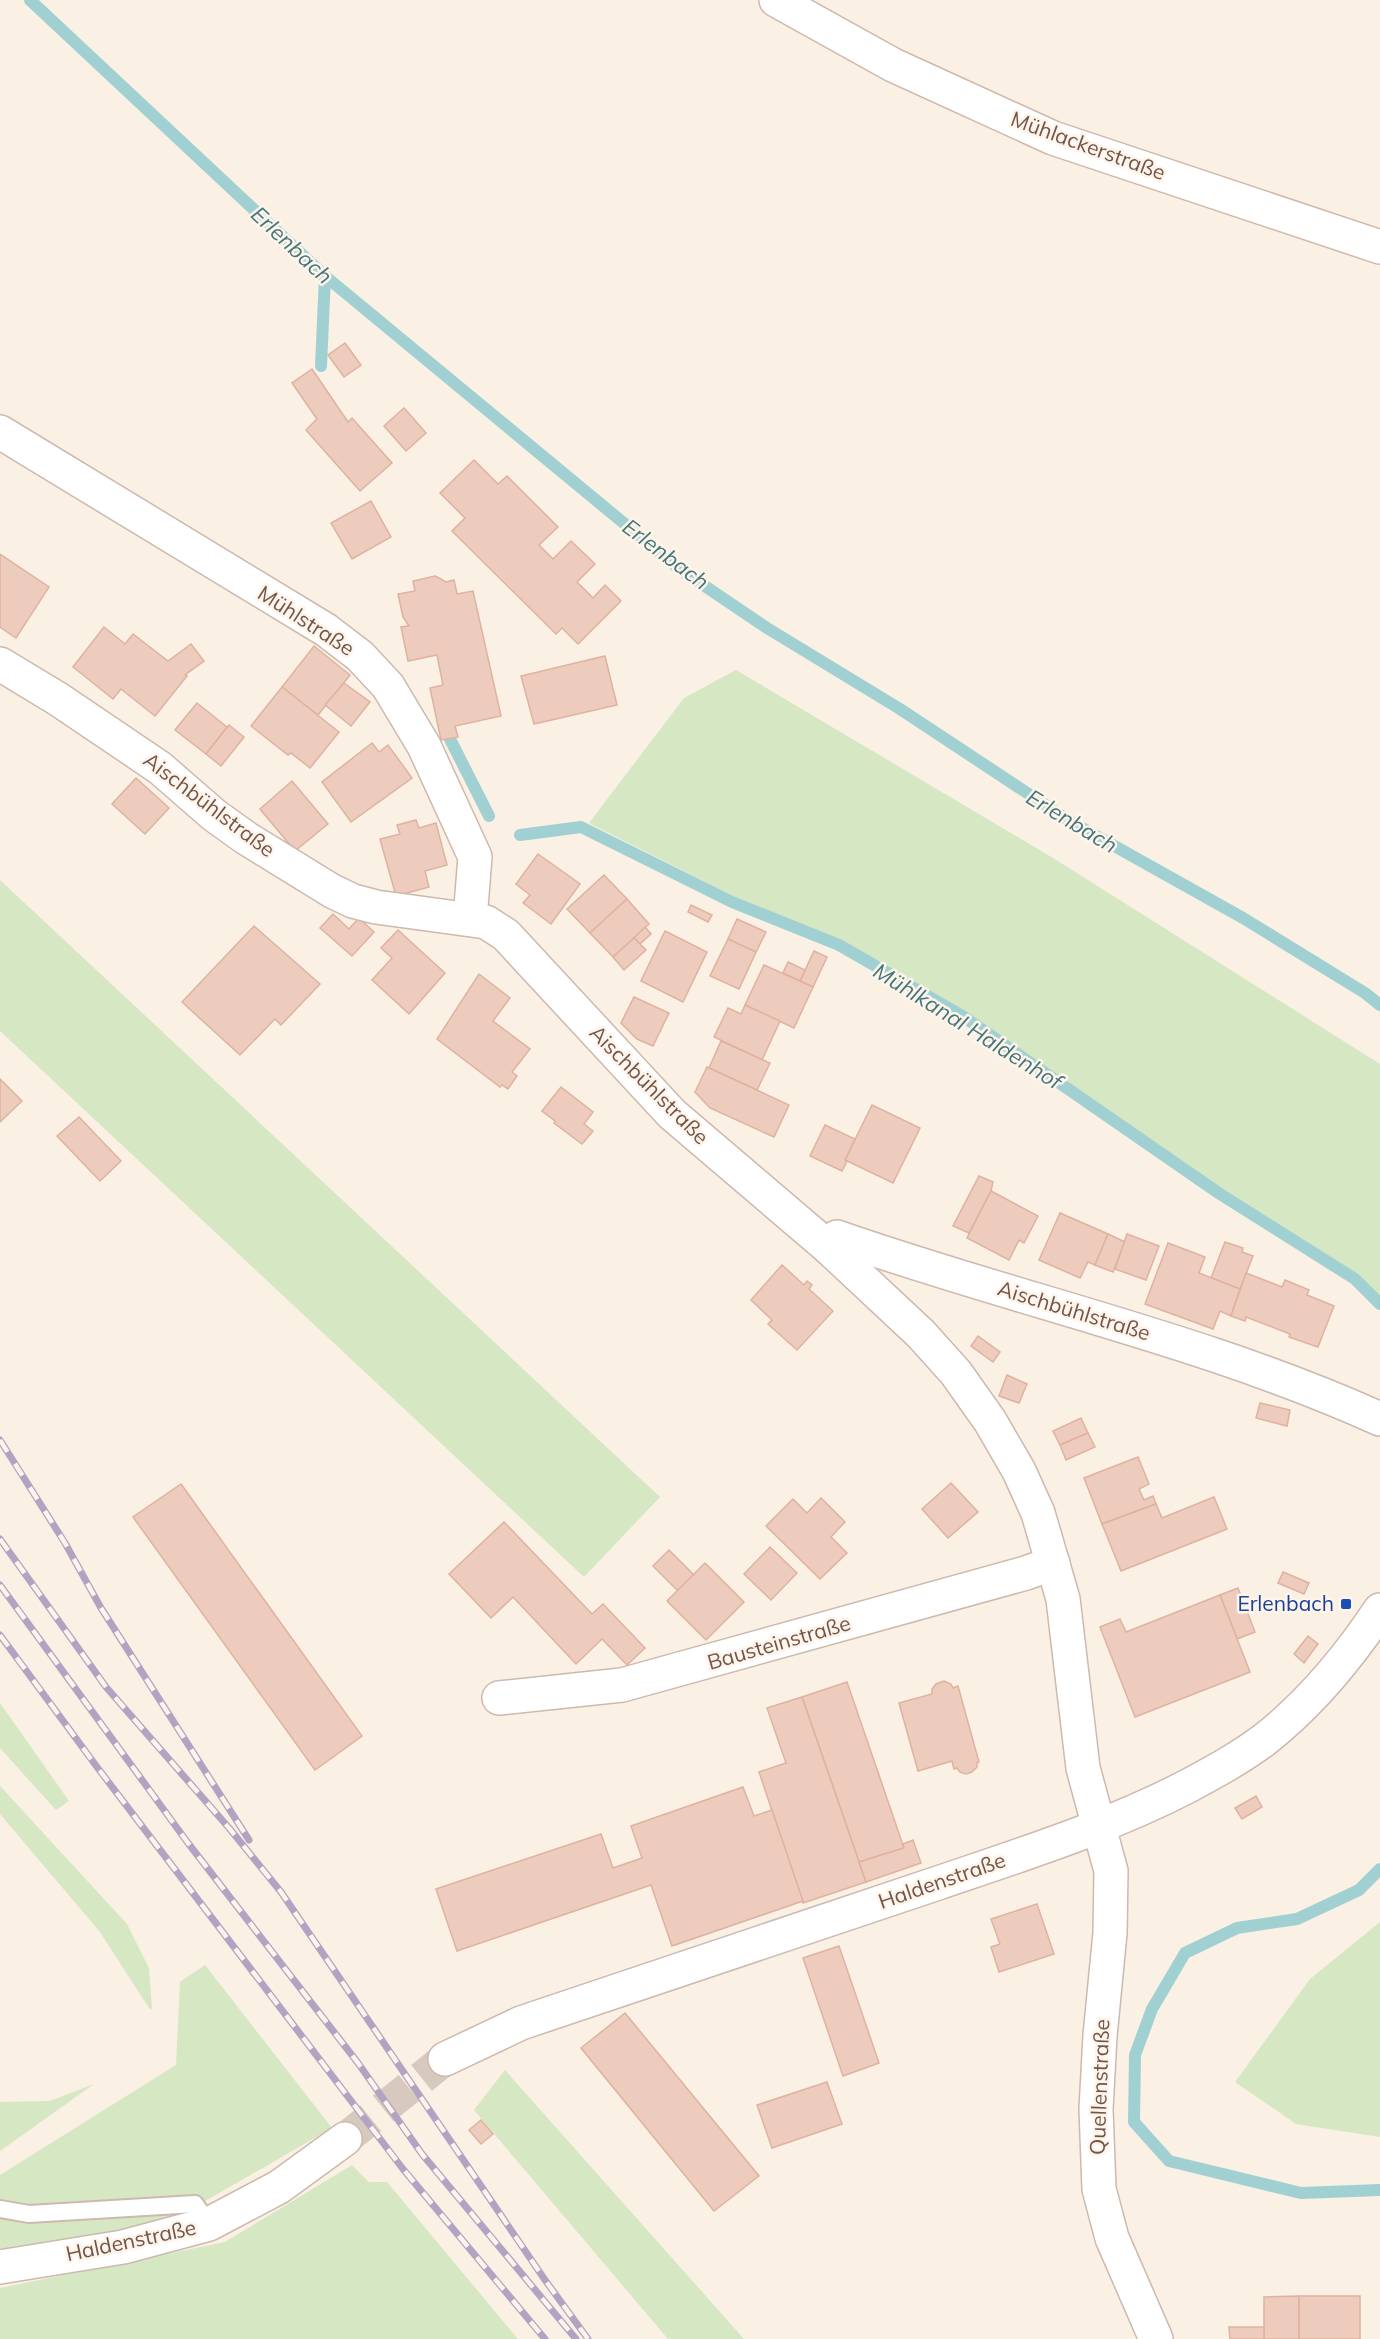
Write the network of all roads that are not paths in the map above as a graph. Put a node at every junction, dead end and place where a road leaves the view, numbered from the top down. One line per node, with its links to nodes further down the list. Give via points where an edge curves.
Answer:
1 (776, 0): 2 (street, Mühlackerstraße, via 893,65 1053,138)
2 (1380, 247)
3 (0, 432): 5 (street, Mühlstraße, via 326,630 360,656 388,686 424,746 475,857)
4 (0, 664): 5 (street, Aischbühlstraße, via 160,768 222,821 332,891 375,908)
5 (470, 919): 6 (street, Aischbühlstraße, via 486,922 506,935 672,1113)
6 (828, 1247): 7 (street, Aischbühlstraße, via 837,1237 1218,1355); 8 (street, via 921,1334 956,1373 1019,1471 1038,1513)
7 (1380, 1419)
8 (1053, 1563): 10 (street, Bausteinstraße, via 622,1685); 11 (street, via 1063,1599 1083,1768)
9 (1380, 1610): 11 (street, Haldenstraße, via 1330,1677 1263,1741 1196,1782)
10 (499, 1698)
11 (1100, 1826): 12 (street, Haldenstraße, via 521,2023); 17 (street, Quellenstraße, via 1111,1881 1096,2109 1099,2189 1112,2238)
12 (445, 2059)
13 (345, 2139): 15 (street, Haldenstraße, via 279,2187)
14 (0, 2209): 15 (lane, via 29,2214 195,2204)
15 (209, 2224): 16 (street, Haldenstraße, via 123,2247)
16 (0, 2267)
17 (1156, 2339)

